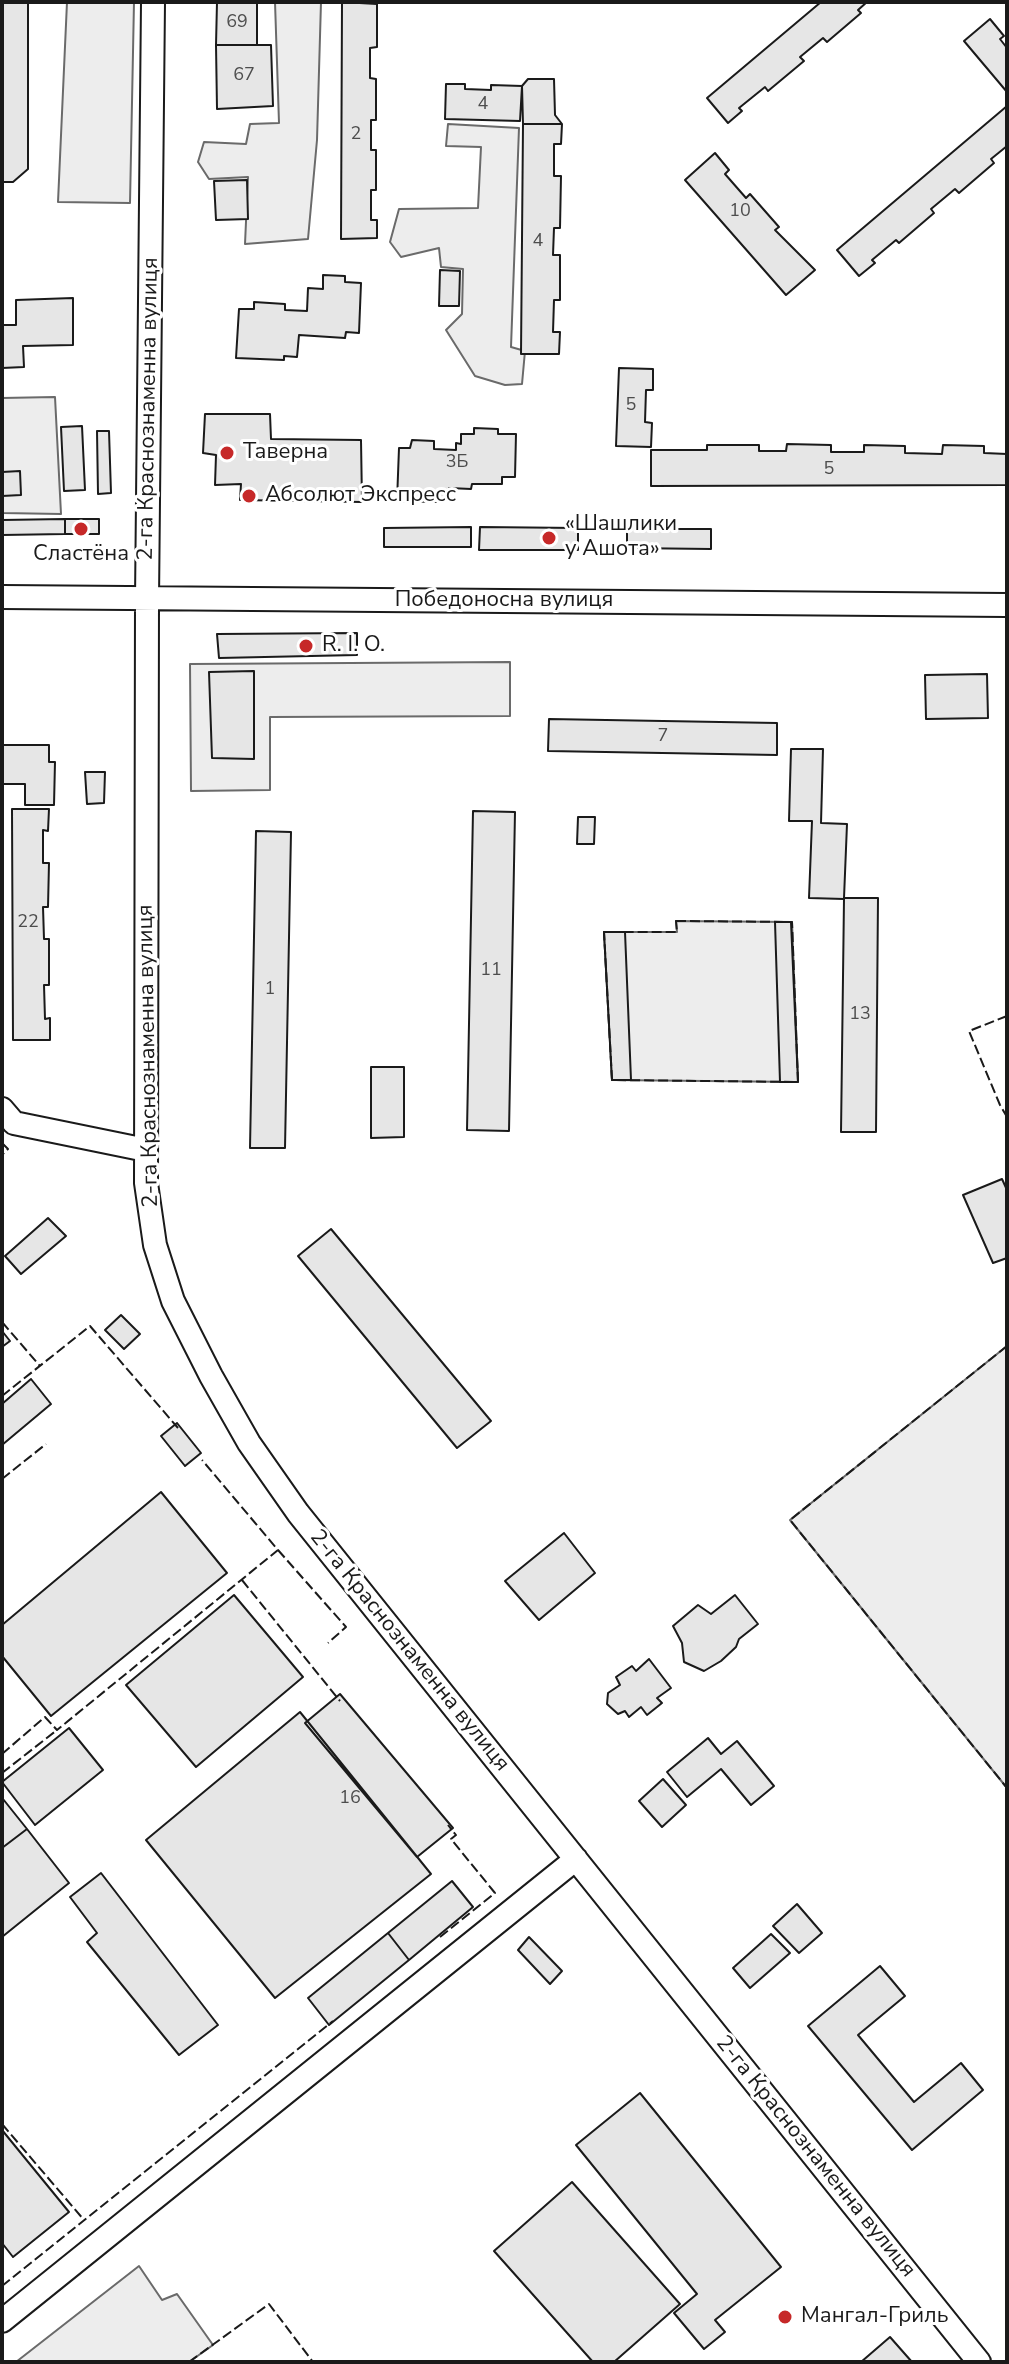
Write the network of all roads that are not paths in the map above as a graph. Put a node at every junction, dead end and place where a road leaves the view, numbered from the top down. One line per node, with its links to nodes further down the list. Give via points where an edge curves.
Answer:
1 (153, 2): 3 (street, 2-га Краснознаменна вулиця)
2 (2, 597): 3 (street, Победоносна вулиця)
3 (147, 599): 4 (street, Победоносна вулиця); 6 (street, 2-га Краснознаменна вулиця)
4 (1007, 605)
5 (2, 1109): 6 (street, via 14,1123)
6 (146, 1150): 7 (street, 2-га Краснознаменна вулиця, via 155,1245 173,1301 249,1443 298,1513)
7 (576, 1859): 8 (street); 9 (street, 2-га Краснознаменна вулиця)
8 (2, 2321)
9 (979, 2362)

